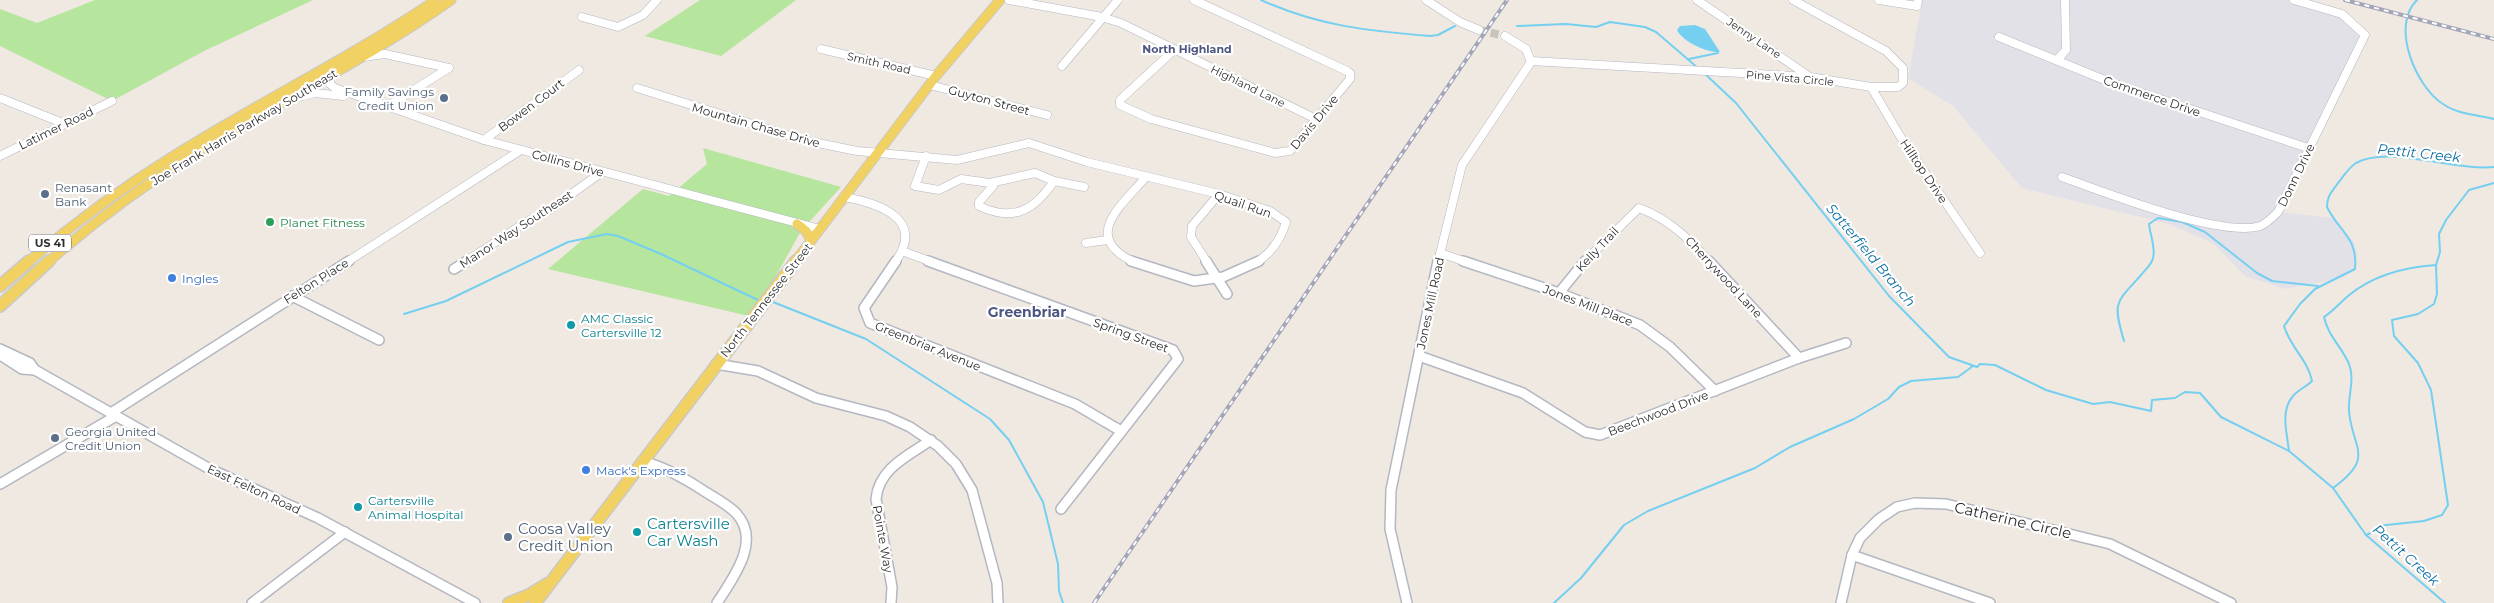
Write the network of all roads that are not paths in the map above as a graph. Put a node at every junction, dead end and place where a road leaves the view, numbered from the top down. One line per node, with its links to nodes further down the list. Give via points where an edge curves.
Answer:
1 (436, 0): 16 (main road, Joe Frank Harris Parkway Southeast / US 41)
2 (443, 0): 19 (main road)
3 (451, 0): 19 (main road, Joe Frank Harris Parkway Southeast / US 41)
4 (657, 0): 17 (street, via 643,15 618,27)
5 (1000, 0): 33 (main road, North Tennessee Street)
6 (1009, 0): 18 (street, Highland Lane)
7 (1118, 0): 18 (street)
8 (1194, 0): 47 (street, Davis Drive, via 1350,73 1350,79)
9 (1426, 0): 20 (street)
10 (1697, 0): 34 (street, Jenny Lane)
11 (1793, 0): 38 (street, Pine Vista Circle, via 1813,7 1886,51 1903,68 1903,83 1898,87)
12 (1879, 0): 13 (street, via 1917,6)
13 (1918, 0)
14 (2065, 0): 28 (street, via 2066,50)
15 (2294, 0): 50 (street, Donn Drive, via 2331,9 2356,22 2365,35)
16 (422, 10): 36 (main road, Joe Frank Harris Parkway Southeast / US 41); 37 (main road, via 392,34 308,84)
17 (582, 17)
18 (1102, 17): 25 (street, Highland Lane); 30 (street)
19 (415, 25): 23 (main road, Joe Frank Harris Parkway Southeast / US 41)
20 (1479, 30)
21 (1505, 36): 29 (street, via 1524,47)
22 (1999, 38): 28 (street, Commerce Drive)
23 (386, 43): 26 (street); 27 (main road, Joe Frank Harris Parkway Southeast / US 41)
24 (821, 49): 33 (street, Smith Road)
25 (1174, 50): 47 (street, Highland Lane); 47 (street, Davis Drive, via 1125,94 1120,106 1275,153 1290,151)
26 (385, 54): 27 (street); 45 (street, via 449,68)
27 (360, 58): 32 (main road, Joe Frank Harris Parkway Southeast / US 41)
28 (2057, 60): 50 (street, Commerce Drive, via 2112,83)
29 (1531, 61): 34 (street, Pine Vista Circle); 72 (street, Jones Mill Road, via 1462,165)
30 (1062, 66)
31 (578, 70): 49 (street, Bowen Court)
32 (330, 75): 37 (main road, Joe Frank Harris Parkway Southeast / US 41); 41 (street, Collins Drive, via 333,87)
33 (936, 76): 35 (main road, North Tennessee Street)
34 (1810, 77): 38 (street, Pine Vista Circle)
35 (930, 85): 46 (street, Guyton Street); 52 (main road, North Tennessee Street)
36 (293, 86): 55 (main road, Joe Frank Harris Parkway Southeast / US 41); 61 (main road, via 296,88 166,167)
37 (310, 87): 40 (street); 43 (main road, Joe Frank Harris Parkway Southeast / US 41)
38 (1871, 87): 73 (street, Hilltop Drive, via 1900,136)
39 (637, 88): 52 (street, Mountain Chase Drive, via 816,143)
40 (332, 94): 41 (street); 43 (street, via 314,93)
41 (361, 98): 45 (street, Collins Drive)
42 (1, 100): 48 (street)
43 (286, 100): 61 (main road, Joe Frank Harris Parkway Southeast / US 41)
44 (112, 101): 48 (street, Latimer Road)
45 (388, 106): 49 (street, Collins Drive)
46 (1047, 115)
47 (1316, 119)
48 (65, 124): 53 (street, Latimer Road)
49 (484, 140): 51 (street, Collins Drive)
50 (2308, 148): 58 (street, Donn Drive, via 2278,212 2259,226 2212,224 2128,201)
51 (521, 150): 56 (street, Collins Drive); 80 (street, Felton Place)
52 (878, 153): 54 (street, Quail Run); 64 (main road, North Tennessee Street)
53 (0, 156)
54 (926, 156): 57 (street, Quail Run, via 957,160 1029,143); 60 (street, via 916,186 939,190 961,179)
55 (168, 159): 76 (main road, Joe Frank Harris Parkway Southeast / US 41, via 72,226); 79 (main road, via 47,254)
56 (602, 172): 66 (street, Collins Drive); 74 (street, Manor Way Southeast, via 548,211)
57 (1146, 177): 63 (street, Quail Run); 69 (street, via 1108,225)
58 (2062, 177)
59 (1054, 181): 60 (street, via 1035,173); 60 (street, via 1038,200 1006,215 979,206 993,186); 62 (street)
60 (990, 183)
61 (147, 184): 81 (main road, Joe Frank Harris Parkway Southeast / US 41, via 57,252)
62 (1084, 188)
63 (1219, 194): 75 (street, via 1192,226 1191,237); 75 (street, Quail Run, via 1270,211 1286,222 1284,236 1267,257 1246,269)
64 (844, 197): 67 (main road, North Tennessee Street); 71 (street, via 883,208 902,221 906,230)
65 (1638, 208): 77 (street, Kelly Trail, via 1602,241); 87 (street, Cherrywood Lane, via 1655,214 1684,234)
66 (798, 224): 67 (street, Collins Drive); 68 (main road)
67 (820, 229): 68 (main road, North Tennessee Street)
68 (811, 240): 88 (main road, North Tennessee Street)
69 (1107, 240): 70 (street); 75 (street, Quail Run, via 1115,252 1131,262 1192,281)
70 (1086, 243)
71 (902, 251): 92 (street, Greenbriar Avenue, via 864,308 870,323 1075,404); 92 (street, Spring Street, via 1173,350 1178,359)
72 (1440, 253): 77 (street, Jones Mill Place); 86 (street, Jones Mill Road)
73 (1980, 253)
74 (454, 269)
75 (1215, 278): 78 (street)
76 (0, 286)
77 (1559, 292): 90 (street, Jones Mill Place, via 1624,318 1654,334)
78 (1227, 294)
79 (0, 296)
80 (292, 296): 82 (street); 91 (street, Felton Place)
81 (0, 306)
82 (379, 340)
83 (1846, 343): 87 (street, Beechwood Drive)
84 (0, 349): 89 (street, East Felton Road, via 30,363)
85 (0, 355): 89 (street, East Felton Road, via 22,368)
86 (1419, 356): 90 (street, Beechwood Drive, via 1523,393 1590,434 1613,430); 107 (street, Jones Mill Road, via 1390,502 1393,545)
87 (1799, 358): 90 (street, Beechwood Drive)
88 (716, 364): 93 (street, via 758,371 816,398 880,413); 94 (main road, North Tennessee Street)
89 (35, 370): 91 (street, East Felton Road)
90 (1715, 391)
91 (114, 414): 95 (street); 97 (street, East Felton Road, via 208,468)
92 (1121, 431): 96 (street, Spring Street)
93 (931, 440): 105 (street, Pointe Way, via 887,471 877,484 876,499 892,587); 106 (street, via 956,464 972,490 997,583)
94 (642, 461): 99 (main road, North Tennessee Street); 104 (street, via 661,465 680,476 738,515 746,530 747,544 742,562)
95 (0, 484)
96 (1061, 509)
97 (345, 532): 100 (street); 101 (street, East Felton Road)
98 (1852, 555): 108 (street, Catherine Circle); 109 (street); 110 (street, Catherine Circle, via 1860,538 1897,507 1915,502 1946,504 2110,544)
99 (554, 579): 102 (main road); 103 (main road, North Tennessee Street)
100 (252, 603)
101 (475, 603)
102 (509, 603)
103 (535, 603)
104 (716, 603)
105 (891, 603)
106 (998, 603)
107 (1408, 603)
108 (1841, 603)
109 (1990, 603)
110 (2232, 603)

